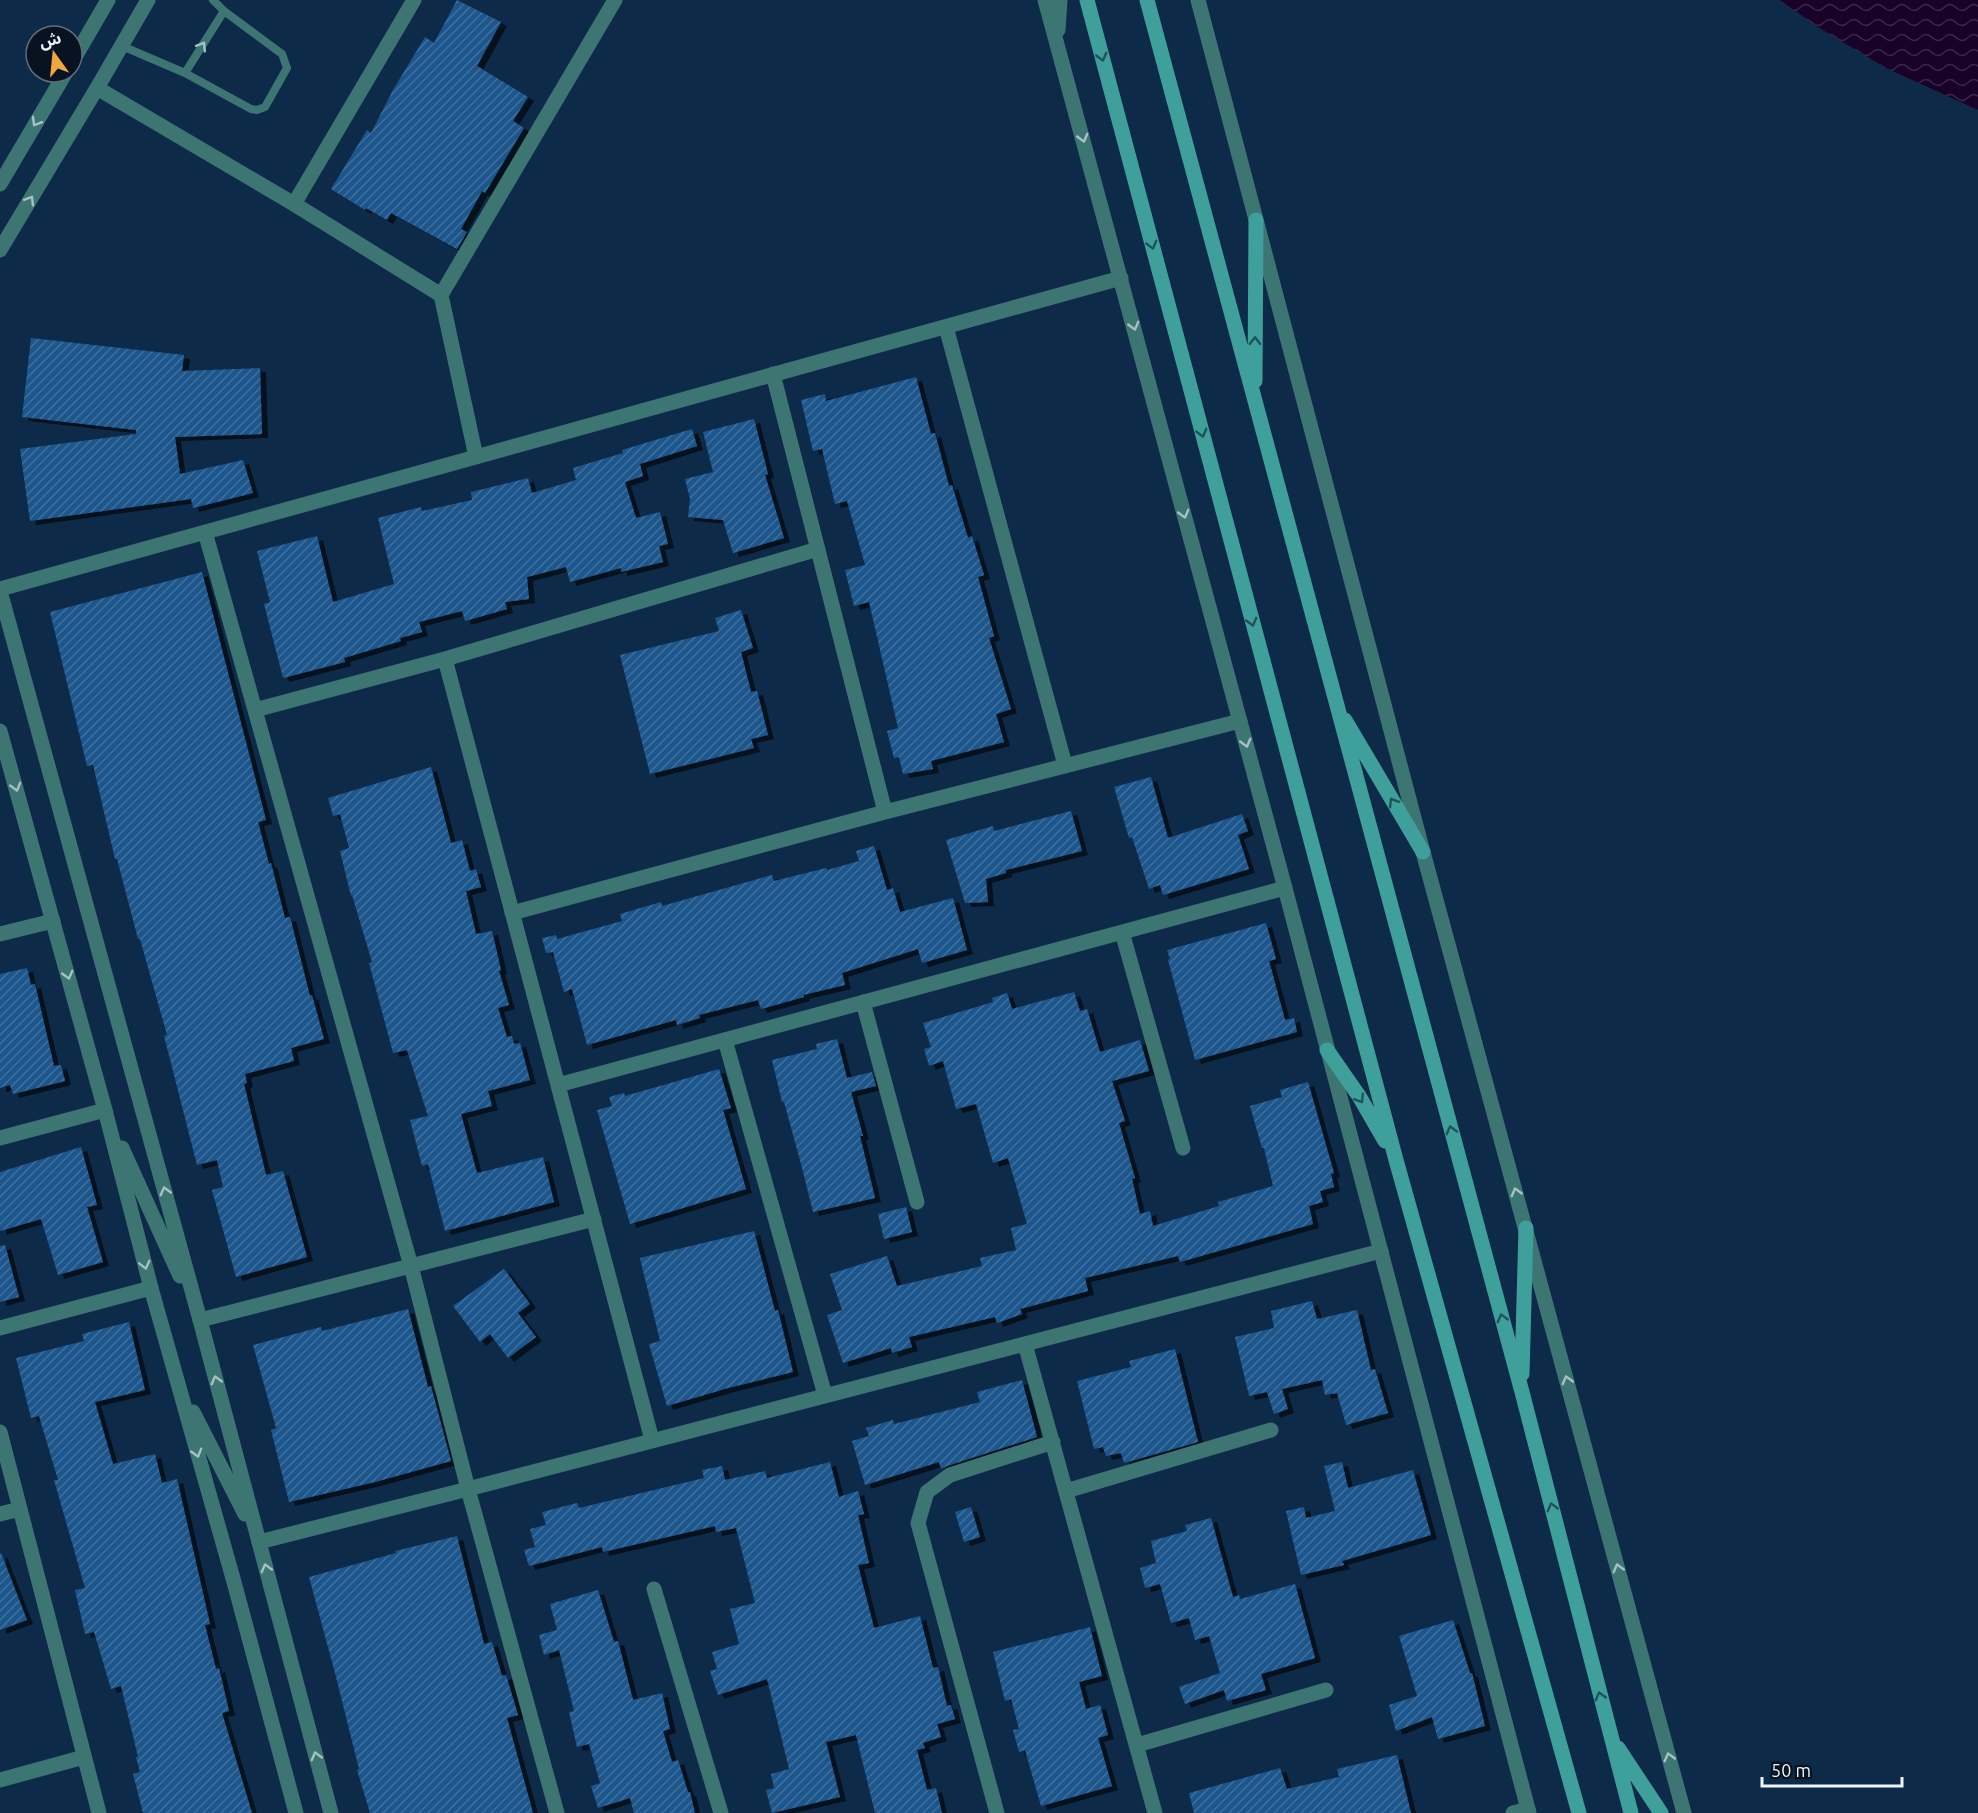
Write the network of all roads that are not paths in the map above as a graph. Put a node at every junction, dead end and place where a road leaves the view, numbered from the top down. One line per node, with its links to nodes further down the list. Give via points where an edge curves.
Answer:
1 (108, 0): 12 (street)
2 (148, 0): 14 (street)
3 (213, 0): 11 (lane)
4 (414, 0): 19 (street)
5 (615, 0): 23 (street)
6 (1046, 0): 13 (street)
7 (1060, 0): 13 (street)
8 (1087, 0): 51 (main road, one-way to 51)
9 (1147, 0): 26 (main road)
10 (1198, 0): 20 (street)
11 (224, 11): 15 (lane, one-way to 11); 15 (lane, via 286,60 287,68 265,107 251,109)
12 (84, 41)
13 (1057, 44): 22 (street, one-way to 22)
14 (122, 46): 15 (lane); 17 (street)
15 (185, 73)
16 (59, 84): 18 (street, one-way to 18)
17 (98, 88): 19 (street); 21 (street, one-way to 17)
18 (0, 184)
19 (294, 204): 23 (street)
20 (1256, 220): 26 (main road, one-way to 20); 38 (street)
21 (0, 250)
22 (1120, 278): 24 (street); 34 (street, one-way to 34)
23 (441, 295): 27 (street)
24 (946, 327): 25 (street); 36 (street)
25 (773, 374): 27 (street); 29 (street)
26 (1254, 399): 32 (main road)
27 (476, 457): 28 (street)
28 (205, 532): 30 (street); 33 (street)
29 (818, 549): 31 (street); 37 (street)
30 (0, 590): 58 (street, one-way to 30)
31 (445, 659): 33 (street); 40 (street)
32 (1335, 704): 38 (main road, one-way to 32); 62 (main road, one-way to 32)
33 (255, 710): 56 (street)
34 (1240, 721): 36 (street); 39 (street, one-way to 39)
35 (0, 731): 41 (street, one-way to 41)
36 (1065, 765): 37 (street)
37 (885, 812): 40 (street)
38 (1423, 852): 54 (street, one-way to 38)
39 (1286, 888): 42 (street); 46 (street)
40 (513, 913): 47 (street)
41 (53, 921): 43 (street); 48 (street, one-way to 48)
42 (1122, 932): 44 (street); 50 (street)
43 (0, 934)
44 (863, 1002): 45 (street); 52 (street)
45 (725, 1040): 47 (street); 63 (street)
46 (1328, 1050): 51 (main road, one-way to 51); 55 (street)
47 (558, 1085): 53 (street)
48 (105, 1110): 49 (street); 57 (street, one-way to 57); 58 (street)
49 (0, 1138)
50 (1183, 1148)
51 (1396, 1160): 87 (main road)
52 (917, 1202)
53 (594, 1220): 56 (street); 66 (street)
54 (1526, 1228): 62 (main road); 90 (street, one-way to 54)
55 (1381, 1251): 60 (street); 79 (street)
56 (411, 1266): 58 (street); 68 (street)
57 (151, 1288): 59 (street); 61 (street)
58 (200, 1320): 72 (street, one-way to 58)
59 (0, 1329)
60 (1025, 1344): 63 (street); 67 (street)
61 (177, 1380): 72 (street); 81 (street, one-way to 81)
62 (1522, 1392): 75 (main road, one-way to 62)
63 (825, 1395): 66 (street)
64 (1271, 1430): 69 (street)
65 (0, 1432): 70 (street)
66 (652, 1440): 68 (street)
67 (1053, 1442): 69 (street); 85 (street, via 950,1474 927,1492 918,1523)
68 (468, 1490): 72 (street); 83 (street)
69 (1066, 1491): 76 (street)
70 (20, 1509): 71 (street); 77 (street)
71 (0, 1514)
72 (259, 1542): 82 (street, one-way to 72)
73 (654, 1590): 84 (street)
74 (1326, 1690): 76 (street)
75 (1611, 1738): 88 (main road); 89 (main road)
76 (1137, 1745): 86 (street)
77 (84, 1757): 78 (street); 80 (street)
78 (0, 1780)
79 (1523, 1812)
80 (99, 1813)
81 (296, 1813)
82 (331, 1813)
83 (557, 1813)
84 (720, 1813)
85 (997, 1813)
86 (1155, 1813)
87 (1579, 1813)
88 (1631, 1813)
89 (1661, 1813)
90 (1684, 1813)

